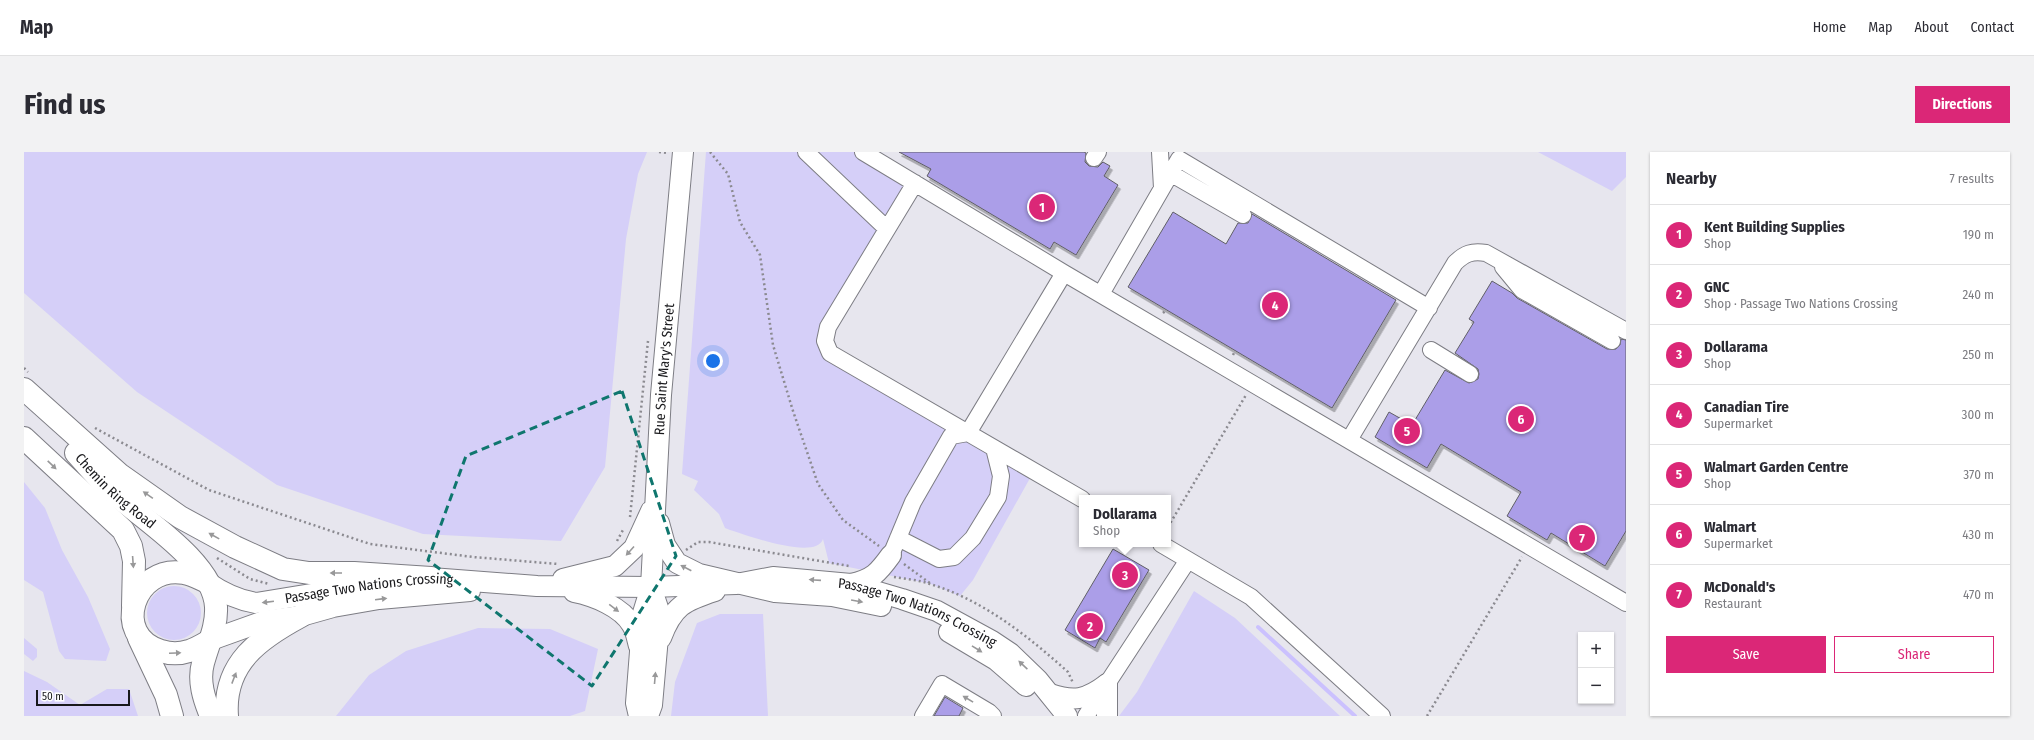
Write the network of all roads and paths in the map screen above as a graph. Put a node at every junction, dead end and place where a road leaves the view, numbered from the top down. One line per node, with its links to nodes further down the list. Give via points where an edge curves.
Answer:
1 (674, 152): 7 (path); 9 (main road, Rue Saint Mary's Street)
2 (694, 152): 9 (main road)
3 (710, 152): 42 (path, via 728,174 740,222 760,255 773,345 818,484 843,520)
4 (806, 152): 13 (lane)
5 (863, 152): 10 (lane)
6 (1160, 152): 11 (lane)
7 (665, 161)
8 (1170, 173): 11 (lane); 12 (lane); 17 (lane, via 1179,159)
9 (680, 180): 37 (main road, Rue Saint Mary's Street, via 661,395)
10 (915, 183): 13 (lane); 15 (lane)
11 (1162, 188): 16 (lane)
12 (1243, 215)
13 (887, 229): 32 (lane, via 828,327 825,341 830,353)
14 (1497, 260): 17 (lane, via 1474,251 1463,255 1455,263); 20 (lane); 22 (lane, via 1522,290)
15 (1064, 273): 16 (lane); 32 (lane)
16 (1101, 294): 29 (lane)
17 (1429, 308): 34 (lane)
18 (1166, 310): 19 (path)
19 (1164, 313)
20 (1626, 331)
21 (649, 337): 38 (path)
22 (1612, 341)
23 (1431, 350): 27 (lane)
24 (1235, 351): 25 (path)
25 (1233, 354)
26 (24, 368): 28 (path)
27 (1470, 374)
28 (27, 381): 47 (highway, one-way to 28, via 309,573 283,569 235,547 180,517 119,474)
29 (1253, 384): 34 (lane); 39 (path)
30 (24, 398): 48 (highway, Chemin Ring Road, via 114,494 192,558)
31 (94, 428): 46 (path, via 209,490 370,544 473,558)
32 (968, 433): 35 (lane); 42 (lane, via 951,436 913,502)
33 (24, 438): 56 (highway, Chemin Ring Road, one-way to 56, via 123,530 131,546 134,562)
34 (1349, 440): 43 (lane)
35 (994, 448): 36 (lane); 42 (lane, via 1001,476 998,497 973,538 954,557 939,559)
36 (1079, 496)
37 (655, 504): 49 (main road, one-way to 37, via 699,574 677,563 665,545); 52 (main road, one-way to 52, via 634,548 615,566); 53 (main road, Rue Saint Mary's Street)
38 (630, 519)
39 (1171, 522)
40 (626, 525): 41 (path)
41 (616, 543)
42 (895, 546): 50 (main road, via 878,572 868,580); 51 (path); 54 (main road, via 889,576)
43 (1529, 546): 55 (lane); 75 (path)
44 (1165, 547): 45 (lane)
45 (1188, 560): 61 (lane); 74 (lane, via 1251,597)
46 (559, 564)
47 (431, 578): 48 (main road, Passage Two Nations Crossing, one-way to 48, via 352,587 256,603 226,595); 52 (main road, Passage Two Nations Crossing)
48 (207, 582): 56 (highway, via 184,573 156,576 138,594); 59 (highway, via 213,594 217,616)
49 (736, 584): 50 (main road, Passage Two Nations Crossing, one-way to 49, via 773,577); 53 (main road, Passage Two Nations Crossing); 60 (main road, via 687,601 675,611); 70 (main road, Passage Two Nations Crossing, one-way to 70, via 775,592 832,596 872,603 936,625 996,660)
50 (851, 584): 54 (main road, Passage Two Nations Crossing)
51 (931, 584)
52 (537, 586): 53 (main road, Passage Two Nations Crossing); 57 (main road, Passage Two Nations Crossing, one-way to 52, via 379,599); 60 (main road, one-way to 60, via 585,594 612,606 632,625)
53 (651, 587): 60 (main road, Rue Saint Mary's Street, via 643,612)
54 (902, 599): 62 (main road, Passage Two Nations Crossing, one-way to 54, via 1010,653 992,640 936,612)
55 (1626, 603)
56 (133, 606): 58 (highway, via 132,619)
57 (301, 616): 59 (main road, Passage Two Nations Crossing, via 264,621); 65 (highway, one-way to 57, via 229,689 239,663 255,644)
58 (136, 632): 59 (highway, one-way to 59, via 153,649 168,653 189,651); 63 (highway, via 148,654)
59 (211, 640): 64 (highway, via 202,664 201,676)
60 (649, 649): 66 (main road, Rue Saint Mary's Street, via 636,703); 67 (main road, Rue Saint Mary's Street, one-way to 60, via 652,705)
61 (1107, 684): 62 (main road, via 1093,695 1079,699 1060,698); 72 (lane); 73 (main road)
62 (1050, 694): 71 (main road, Passage Two Nations Crossing)
63 (172, 716)
64 (211, 716)
65 (227, 716)
66 (639, 716)
67 (648, 716)
68 (923, 716): 69 (lane, one-way to 68, via 942,684)
69 (993, 716)
70 (1061, 716)
71 (1066, 716)
72 (1086, 716)
73 (1107, 716)
74 (1382, 716)
75 (1427, 716)

